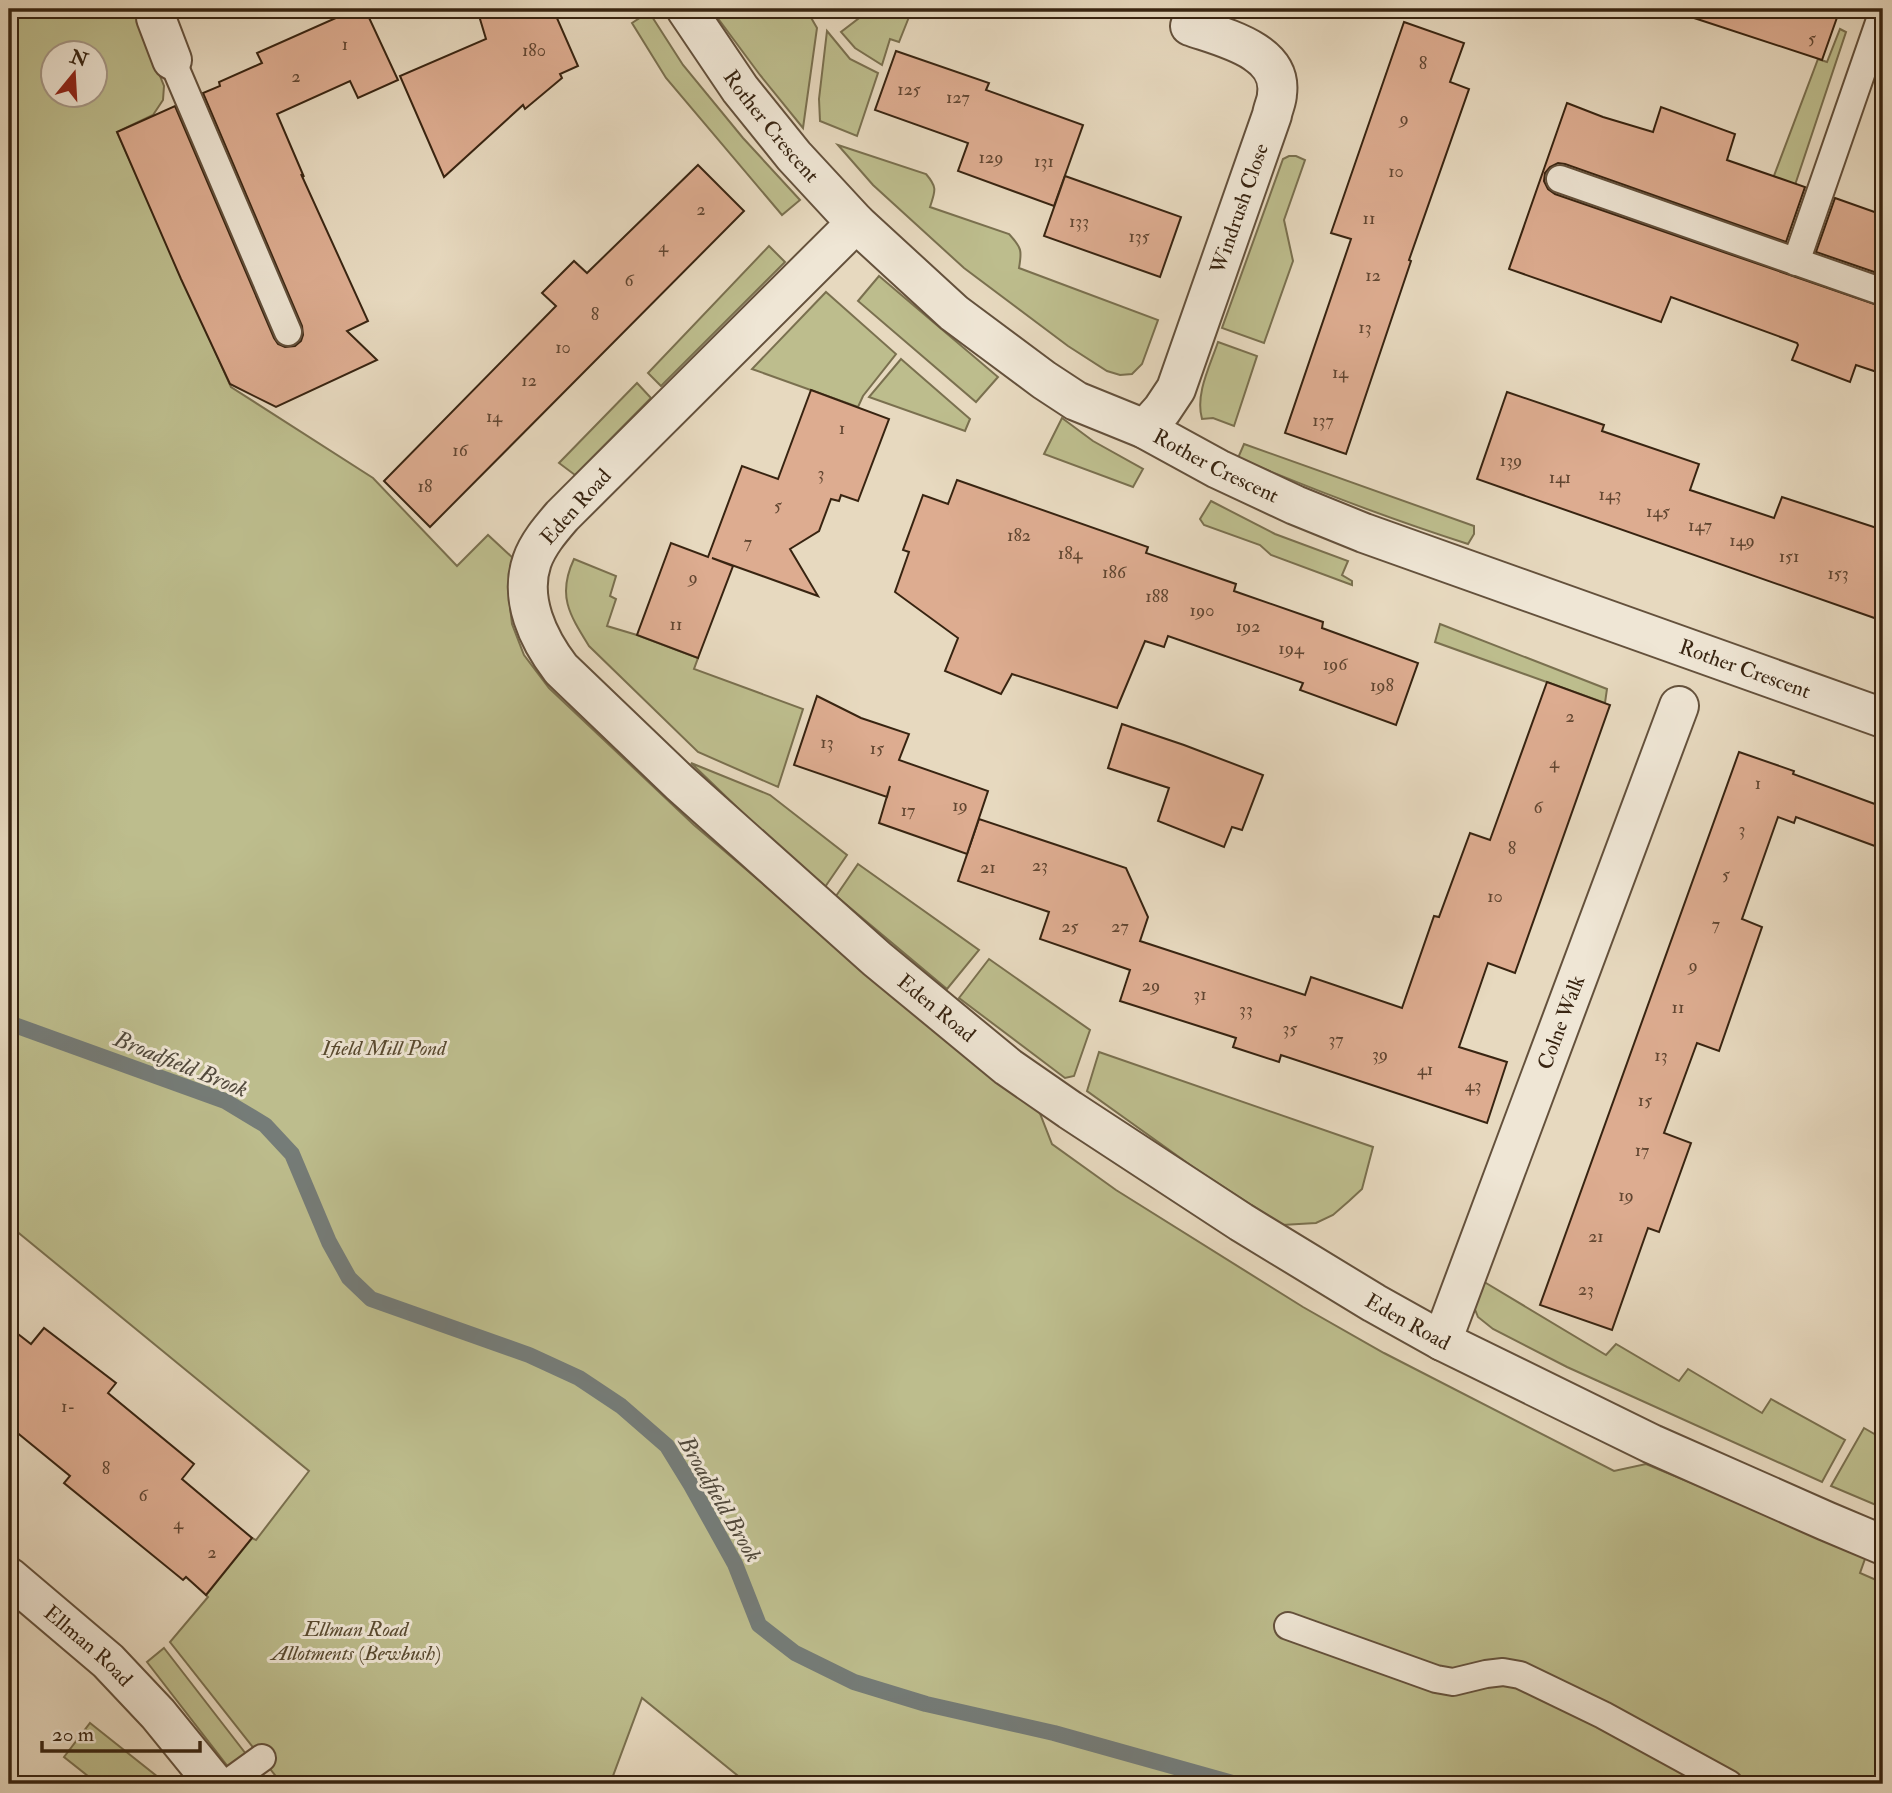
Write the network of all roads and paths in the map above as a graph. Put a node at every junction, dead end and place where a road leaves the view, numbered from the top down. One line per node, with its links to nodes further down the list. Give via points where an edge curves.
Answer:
1 (157, 9): 5 (street)
2 (685, 9): 7 (street, Rother Crescent, via 748,99)
3 (1883, 12): 8 (lane)
4 (1190, 26): 11 (street, Windrush Close, via 1247,46 1275,74 1278,92 1176,388)
5 (172, 60): 10 (lane)
6 (1560, 179): 8 (lane)
7 (856, 223): 11 (street, Rother Crescent, via 954,313 1044,380 1076,401); 14 (street, Eden Road, via 545,535 527,584 538,633 576,685 780,874 1008,1067 1241,1222)
8 (1796, 262): 9 (lane)
9 (1883, 292)
10 (288, 332)
11 (1145, 429): 13 (street, Rother Crescent, via 1229,474 1364,533)
12 (1679, 705): 14 (street, Colne Walk)
13 (1883, 718)
14 (1442, 1341): 15 (street, Eden Road, via 1652,1444)
15 (1883, 1545)
16 (9, 1577): 19 (street, Ellman Road, via 108,1661)
17 (1288, 1626): 21 (lane, via 1436,1679 1453,1682 1503,1672 1520,1675)
18 (262, 1758): 20 (lane)
19 (215, 1784)
20 (226, 1784)
21 (1729, 1784)

